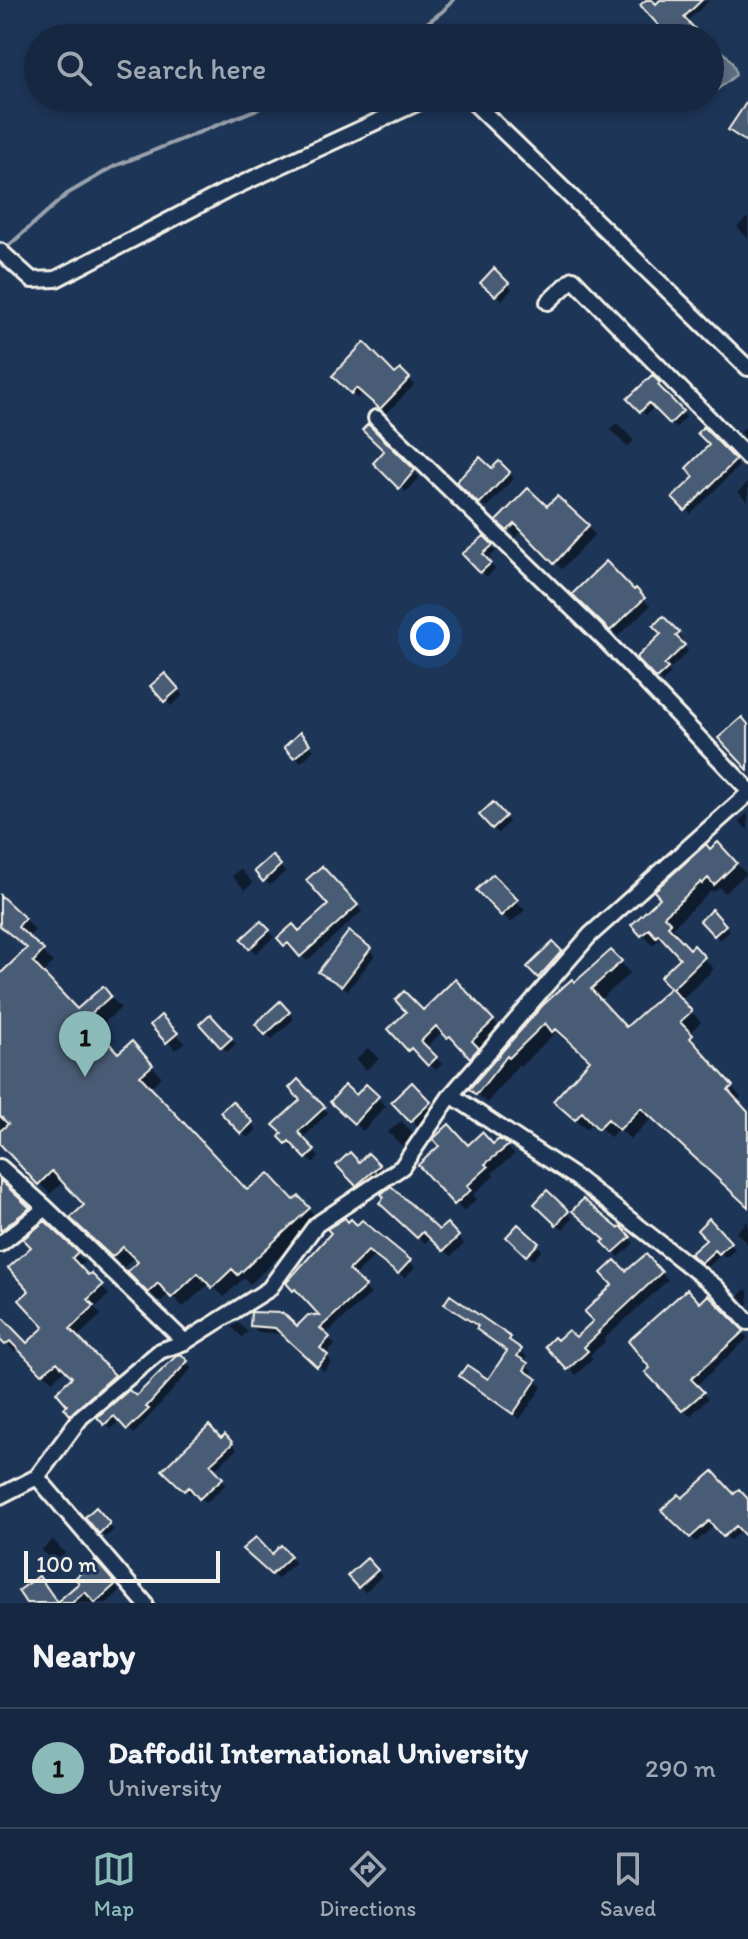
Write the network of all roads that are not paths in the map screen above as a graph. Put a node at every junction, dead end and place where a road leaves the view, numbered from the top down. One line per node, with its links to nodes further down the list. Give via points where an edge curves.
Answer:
1 (398, 112): 3 (street, via 226,191 56,279 32,280)
2 (483, 112): 5 (street)
3 (0, 251)
4 (548, 302): 7 (street, via 573,279)
5 (748, 368)
6 (376, 418): 8 (street, via 606,641)
7 (748, 458)
8 (748, 792): 9 (street, via 590,935)
9 (451, 1095): 13 (street, via 591,1189 716,1287); 14 (street, via 402,1167 316,1225 269,1289)
10 (0, 1167): 11 (street)
11 (46, 1208): 12 (street); 14 (street)
12 (0, 1244)
13 (748, 1322)
14 (185, 1342): 15 (street, via 160,1351 81,1417)
15 (37, 1477): 16 (street); 17 (street)
16 (0, 1496)
17 (145, 1603)

